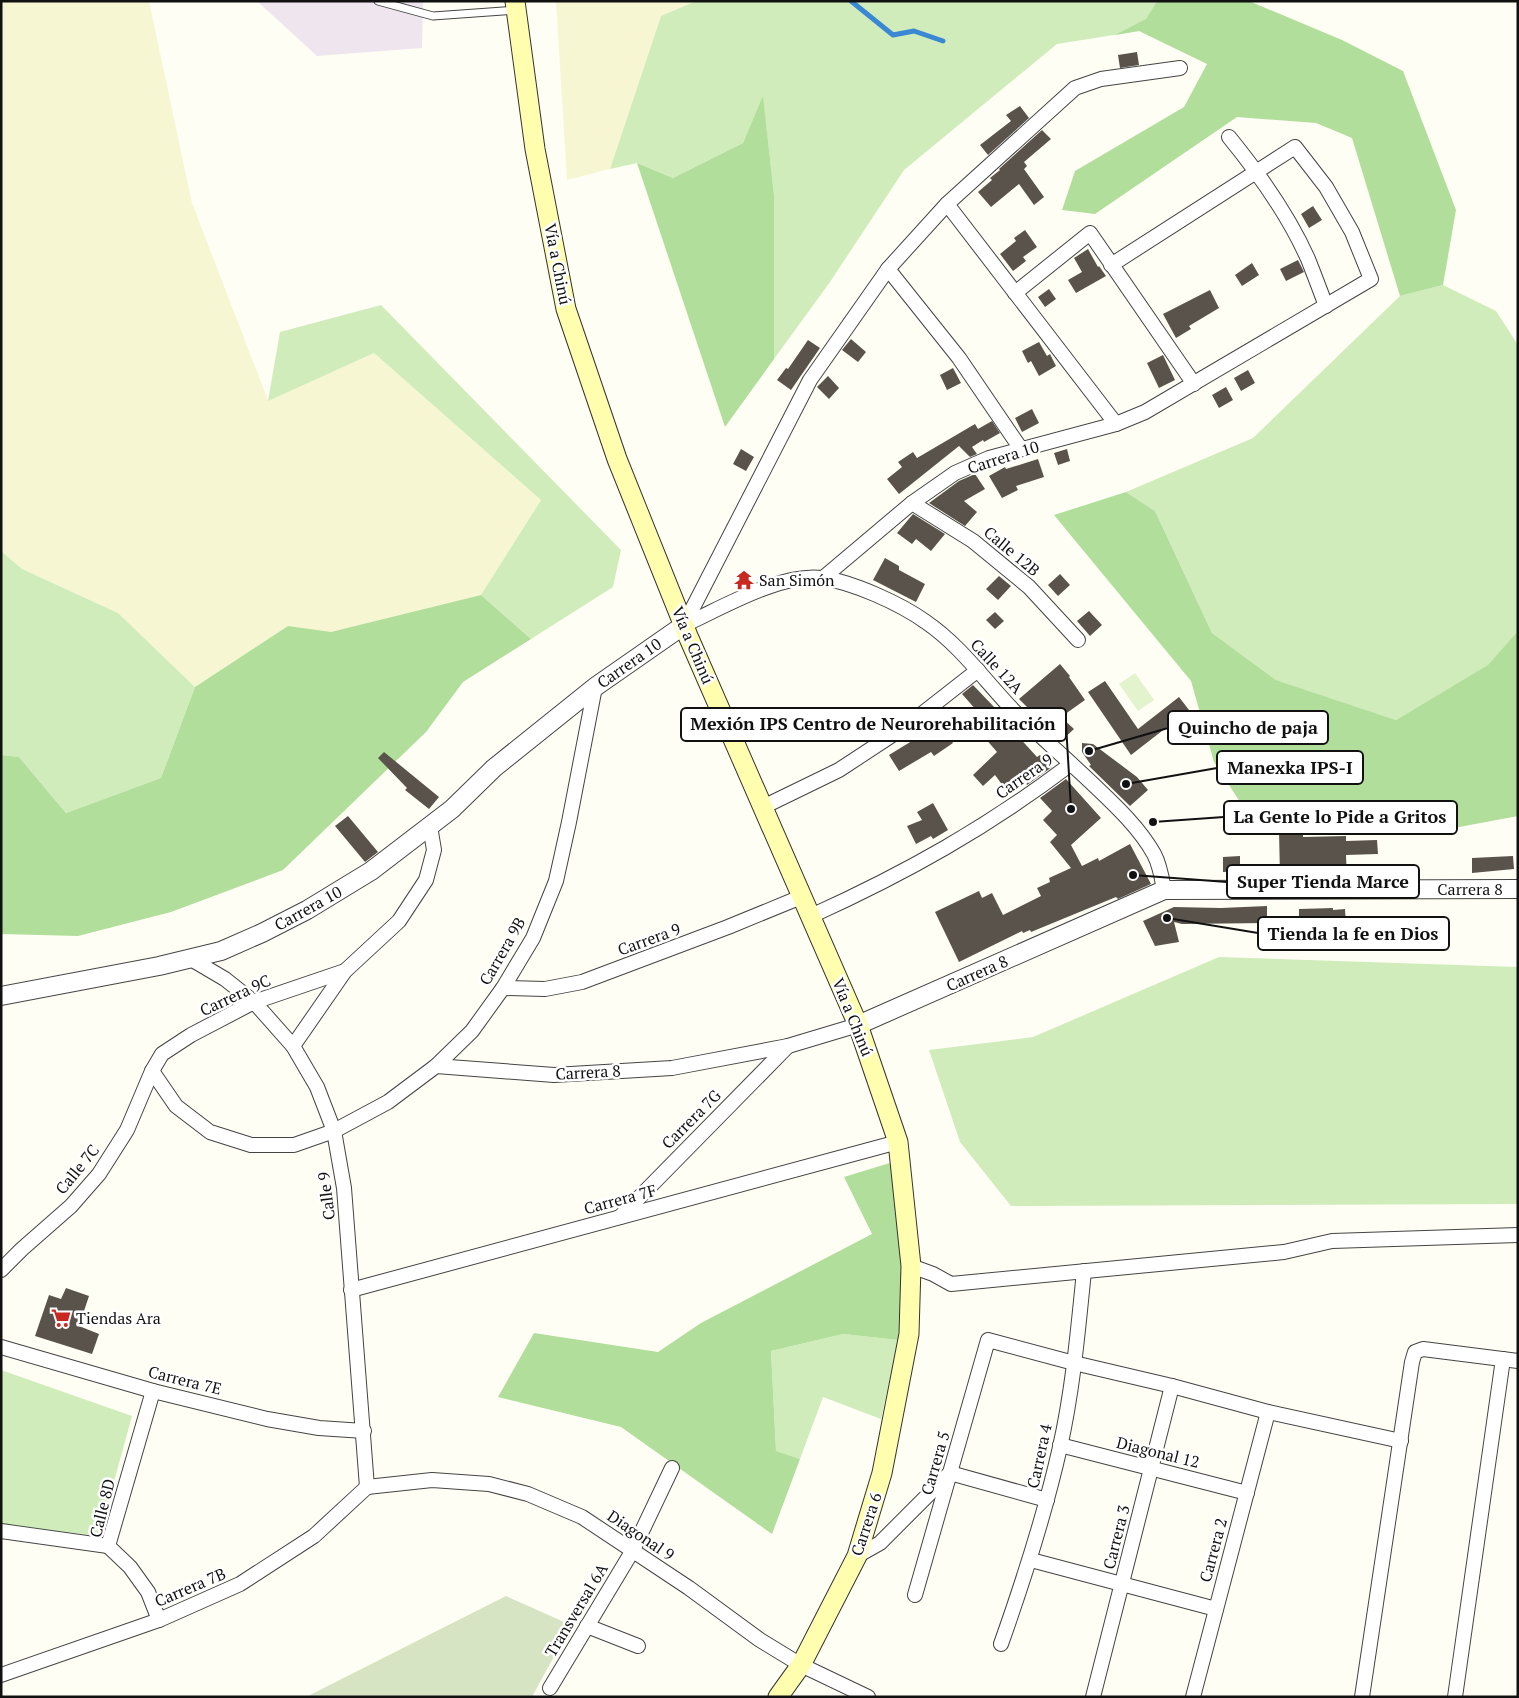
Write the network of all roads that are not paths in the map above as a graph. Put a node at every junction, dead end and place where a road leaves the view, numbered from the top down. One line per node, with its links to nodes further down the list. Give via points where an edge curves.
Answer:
1 (378, 1): 2 (lane, via 433,16)
2 (516, 5): 16 (main road, Vía a Chinú, via 535,148 566,309 617,459)
3 (1180, 68): 6 (street, via 1101,79 1075,88)
4 (1229, 137): 5 (street)
5 (1257, 171): 7 (street); 10 (street, via 1308,259); 10 (street, Carrera 10, via 1295,147 1331,195 1352,232 1371,279)
6 (948, 204): 8 (street); 9 (street)
7 (1111, 265): 9 (street, via 1090,233); 11 (street)
8 (888, 268): 13 (street, via 959,358); 16 (street, via 810,380)
9 (1015, 293): 12 (street)
10 (1326, 306): 11 (street, Carrera 10)
11 (1194, 384): 12 (street, Carrera 10, via 1145,412)
12 (1116, 424): 13 (street, Carrera 10)
13 (1021, 449): 14 (street, Carrera 10, via 955,473)
14 (912, 503): 15 (street, Carrera 10); 17 (street, Calle 12B, via 973,541 1029,587)
15 (823, 578): 16 (street, Carrera 10, via 782,582); 18 (street, Calle 12A, via 885,599 914,614 940,633)
16 (684, 625): 19 (street, Carrera 10); 21 (main road, Vía a Chinú)
17 (1078, 640)
18 (978, 670): 20 (street, Calle 12A, via 1014,710); 21 (street, via 909,724 839,770)
19 (595, 687): 22 (street, Carrera 10, via 494,768); 29 (street, Carrera 9B, via 556,882 533,938)
20 (1071, 764): 24 (street, Calle 12A, via 1119,809 1154,854); 26 (street, Carrera 9, via 1007,810 923,862)
21 (763, 807): 25 (main road, Vía a Chinú)
22 (430, 826): 27 (street, Carrera 10, via 371,871 307,910 221,951); 28 (street, Carrera 9C, via 434,850 426,880 399,921)
23 (1518, 889): 24 (street, Carrera 8)
24 (1164, 890): 32 (street, Carrera 8)
25 (801, 897): 26 (main road, Vía a Chinú); 29 (street, Carrera 9, via 582,982 545,989)
26 (810, 916): 32 (main road, Vía a Chinú)
27 (191, 958): 30 (street, Carrera 10); 31 (street, Calle 9)
28 (345, 971): 31 (street, Carrera 9C); 33 (street, Carrera 9C)
29 (503, 988): 35 (street, Carrera 9B, via 472,1030)
30 (1, 996)
31 (254, 1002): 33 (street, Calle 9); 36 (street, Carrera 9C, via 162,1054)
32 (858, 1025): 34 (street, Carrera 8); 38 (main road, Vía a Chinú)
33 (292, 1046): 37 (street, Calle 9, via 316,1086)
34 (788, 1046): 35 (street, Carrera 8, via 672,1068 563,1074); 39 (street, Carrera 7G)
35 (436, 1066): 37 (street, Carrera 9B, via 388,1102)
36 (152, 1071): 37 (street, via 176,1106 210,1132 243,1143 294,1145); 42 (street, Calle 7C, via 127,1130 100,1174 71,1206)
37 (334, 1131): 44 (street, Calle 9, via 344,1188)
38 (898, 1142): 39 (street, Carrera 7F); 41 (main road, Vía a Chinú)
39 (619, 1217): 44 (street, Carrera 7F)
40 (1518, 1236): 43 (street, via 1332,1240 1284,1252)
41 (911, 1266): 43 (street, via 951,1284); 45 (main road, Vía a Chinú)
42 (1, 1270)
43 (1084, 1271): 49 (street, Carrera 4)
44 (351, 1290): 53 (street, Calle 9)
45 (909, 1334): 65 (main road, Carrera 6, via 882,1473)
46 (1, 1347): 51 (street, Carrera 7E)
47 (1502, 1359): 48 (street); 54 (street, via 1423,1350 1415,1352); 82 (street)
48 (1518, 1361)
49 (1074, 1363): 50 (street); 55 (street, Carrera 4); 58 (street, Carrera 5, via 988,1340)
50 (1172, 1386): 52 (street); 57 (street, Carrera 3)
51 (153, 1391): 53 (street, Carrera 7E, via 267,1419 319,1428); 63 (street, Calle 8D)
52 (1268, 1412): 54 (street); 60 (street, Carrera 2)
53 (364, 1431): 59 (street, Calle 9)
54 (1401, 1441): 81 (street)
55 (1060, 1445): 57 (street, Diagonal 12); 61 (street, Carrera 4)
56 (672, 1468): 64 (street, Transversal 6A)
57 (1151, 1469): 60 (street, Diagonal 12); 67 (street, Carrera 3)
58 (950, 1473): 61 (street); 65 (street, via 880,1543); 68 (street, Carrera 5)
59 (368, 1487): 64 (street, Diagonal 9, via 432,1480 489,1484 528,1494 582,1517); 70 (street, Carrera 7B, via 314,1536 240,1584)
60 (1246, 1493): 69 (street, Carrera 2)
61 (1047, 1500): 66 (street, Carrera 4)
62 (1, 1531): 63 (street)
63 (108, 1546): 70 (street, Calle 8D, via 130,1567 148,1592)
64 (633, 1550): 71 (street, Transversal 6A); 74 (street, Diagonal 9, via 760,1640)
65 (857, 1556): 74 (main road, Carrera 6)
66 (1031, 1560): 67 (street); 72 (street, Carrera 4)
67 (1122, 1584): 69 (street); 79 (street, Carrera 3)
68 (915, 1595)
69 (1216, 1610): 80 (street, Carrera 2)
70 (159, 1620): 75 (street, Carrera 7B)
71 (587, 1626): 73 (street); 76 (street, Transversal 6A)
72 (1002, 1644)
73 (638, 1646)
74 (801, 1664): 77 (main road, Carrera 6); 78 (street, Diagonal 9)
75 (1, 1675)
76 (550, 1688)
77 (783, 1694)
78 (868, 1697)
79 (1093, 1697)
80 (1192, 1697)
81 (1362, 1697)
82 (1455, 1697)

